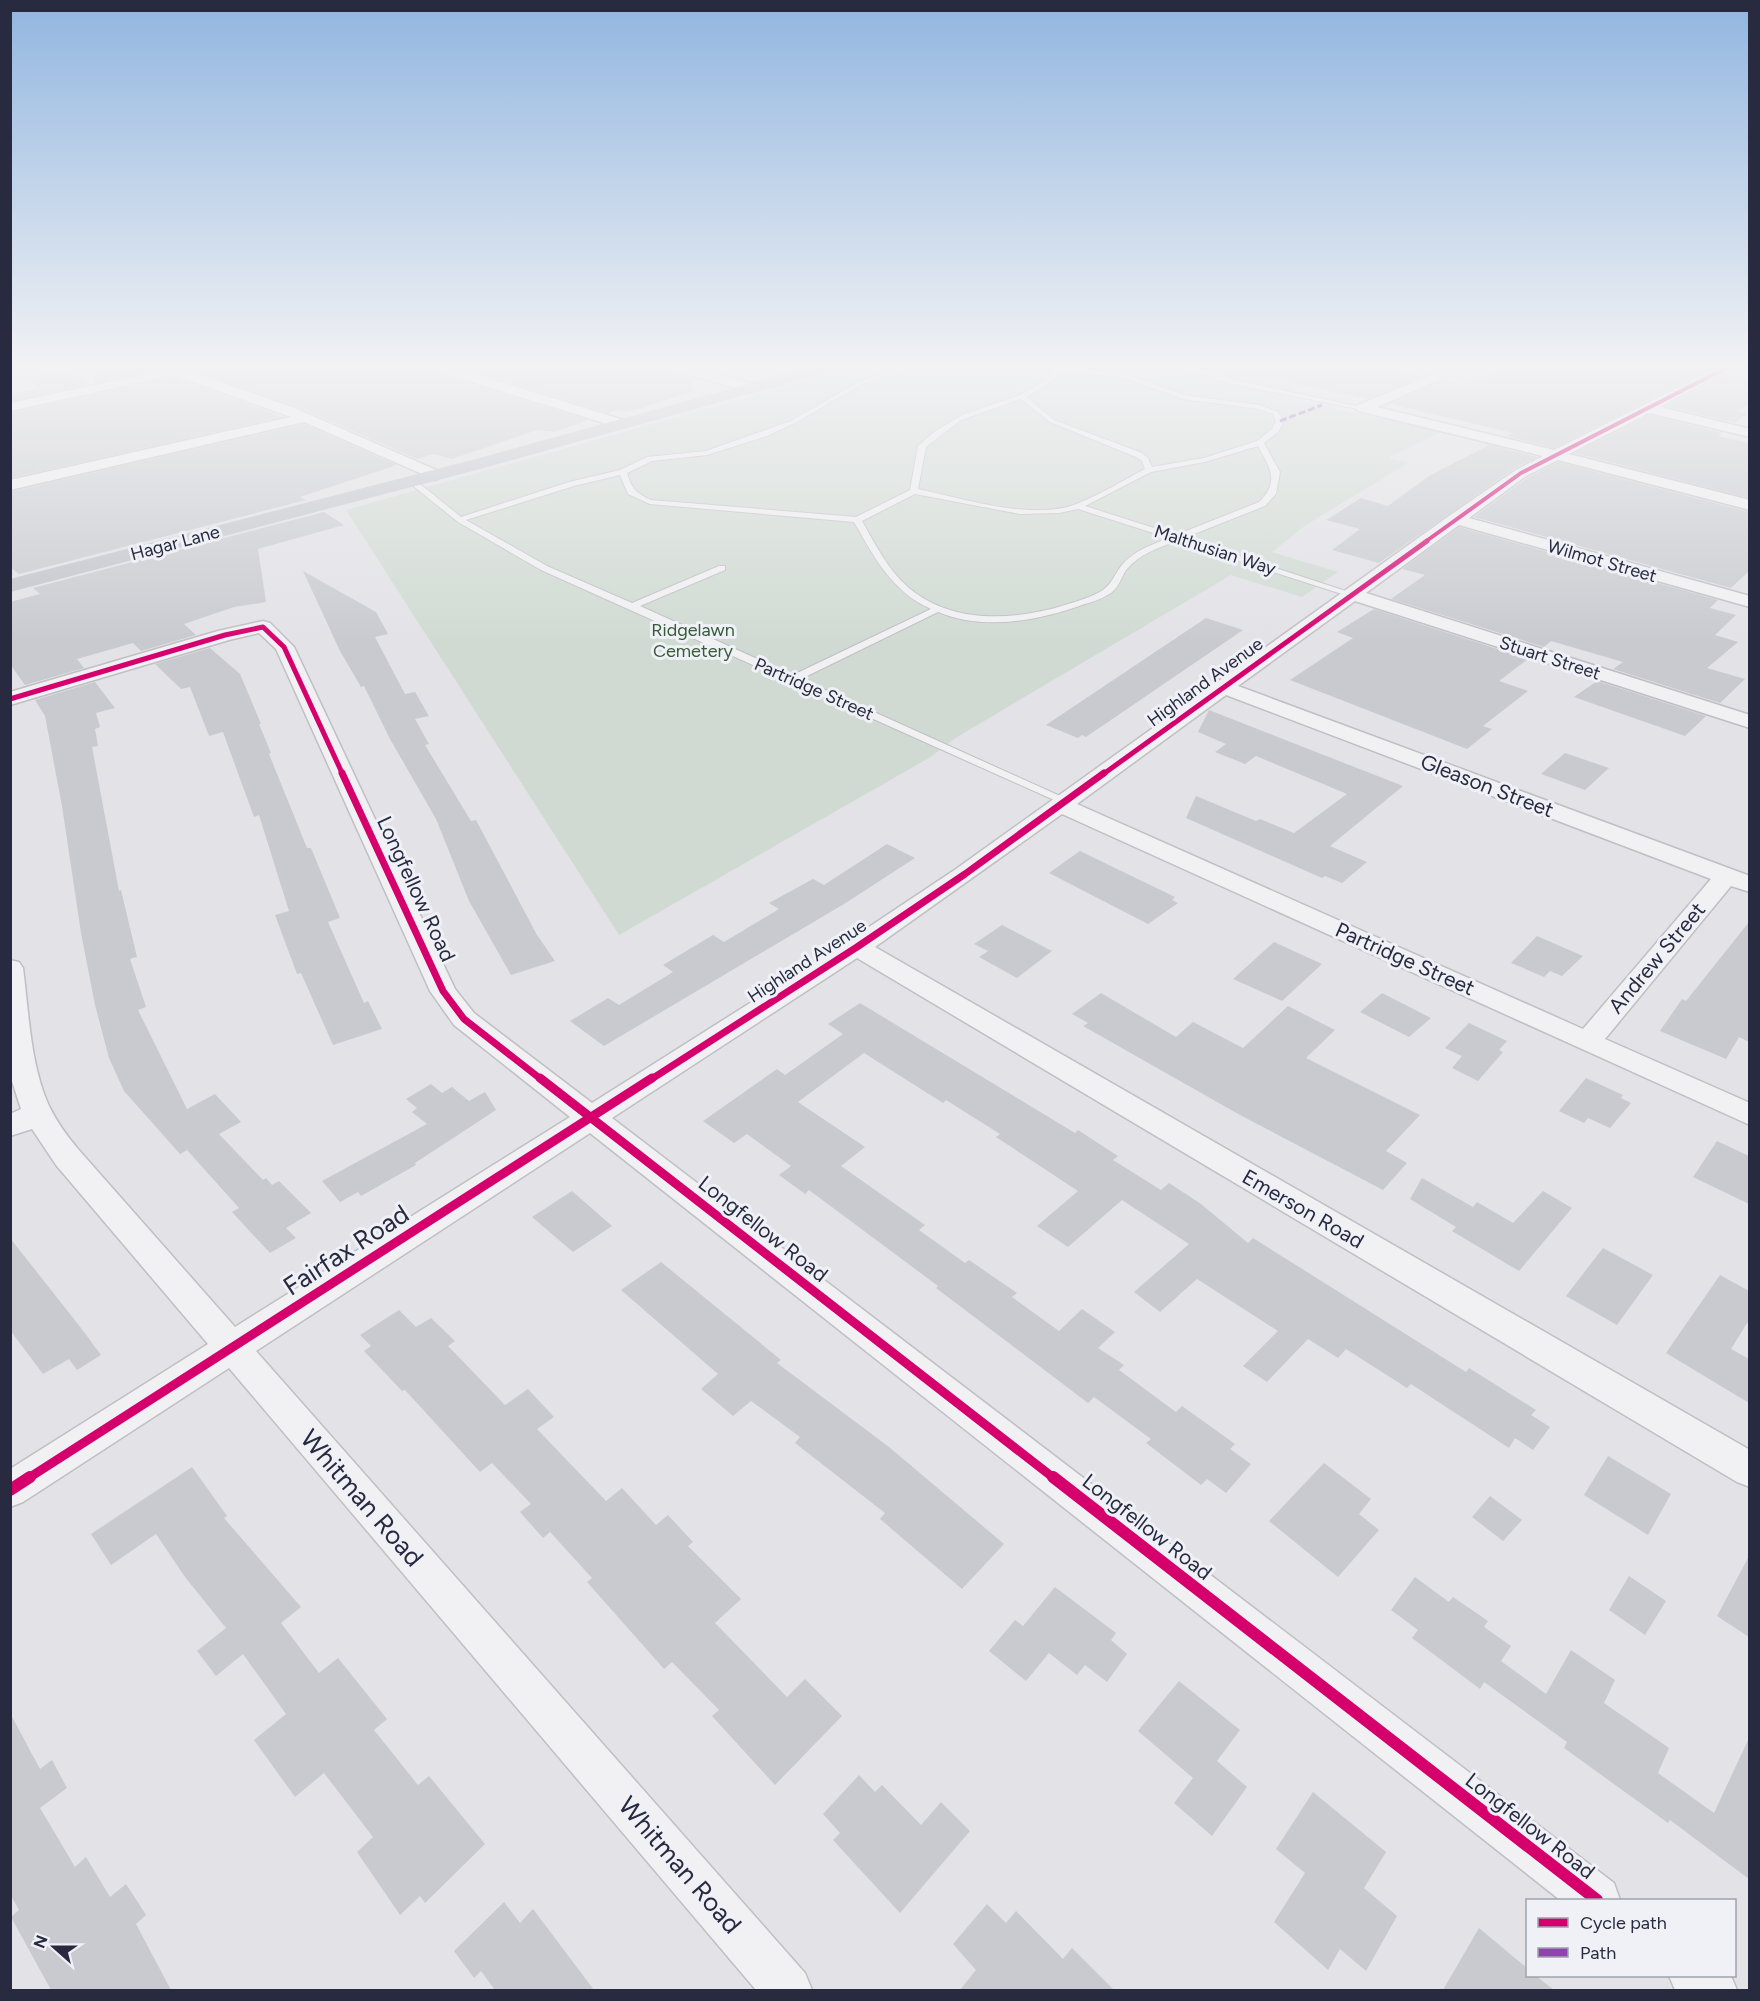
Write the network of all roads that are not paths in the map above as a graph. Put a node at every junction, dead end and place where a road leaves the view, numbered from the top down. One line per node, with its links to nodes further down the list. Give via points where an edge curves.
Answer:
1 (132, 457): 15 (street)
2 (396, 457): 13 (street)
3 (500, 457): 13 (street, Hagar Lane)
4 (661, 457): 12 (lane)
5 (920, 457): 16 (lane)
6 (1142, 457): 11 (lane)
7 (1213, 457): 11 (lane)
8 (1268, 457): 22 (lane, via 1276,472 1272,494 1262,504)
9 (1550, 457): 20 (street, Highland Avenue)
10 (1563, 457): 17 (street)
11 (1149, 470): 18 (lane)
12 (623, 472): 19 (lane); 21 (lane, via 636,497 650,502)
13 (436, 475): 14 (street, Hagar Lane)
14 (411, 481): 19 (lane, Partridge Street); 24 (street, Hagar Lane)
15 (10, 485)
16 (914, 491): 18 (lane, via 1020,512 1043,513); 21 (lane)
17 (1749, 505)
18 (1078, 506): 22 (lane, Malthusian Way)
19 (462, 519): 27 (lane, Partridge Street, via 517,555)
20 (1455, 519): 25 (street, Highland Avenue); 26 (street, Wilmot Street)
21 (857, 520): 28 (lane, via 905,590)
22 (1174, 537): 25 (lane, Malthusian Way); 28 (lane, via 1133,558 1110,590 1055,612 998,620)
23 (722, 568): 27 (lane)
24 (10, 586)
25 (1351, 594): 30 (street, Highland Avenue); 32 (street, Stuart Street)
26 (1749, 602)
27 (632, 606): 29 (lane, Partridge Street)
28 (938, 609): 29 (lane)
29 (792, 680): 33 (lane, Partridge Street)
30 (1224, 688): 33 (street, Highland Avenue); 34 (street, Gleason Street)
31 (10, 699): 41 (street, Longfellow Road, via 225,635 263,627 270,632 284,647 449,1001 476,1029)
32 (1749, 722)
33 (1062, 804): 35 (street, Highland Avenue); 37 (street, Partridge Street)
34 (1738, 880): 37 (street, Andrew Street)
35 (857, 947): 38 (street, Highland Avenue); 44 (street, Emerson Road)
36 (10, 968): 39 (street, Whitman Road, via 23,1066)
37 (1588, 1041): 40 (street, Partridge Street)
38 (704, 1045): 41 (street, Fairfax Road)
39 (38, 1114): 42 (street); 43 (street, Whitman Road, via 66,1157)
40 (1749, 1115)
41 (591, 1118): 43 (street, Fairfax Road); 46 (street, Longfellow Road)
42 (10, 1126)
43 (233, 1348): 45 (street, Fairfax Road); 48 (street, Whitman Road)
44 (1749, 1470)
45 (10, 1490)
46 (1596, 1899)
47 (1694, 1977): 49 (street)
48 (788, 1990)
49 (1712, 1990)

